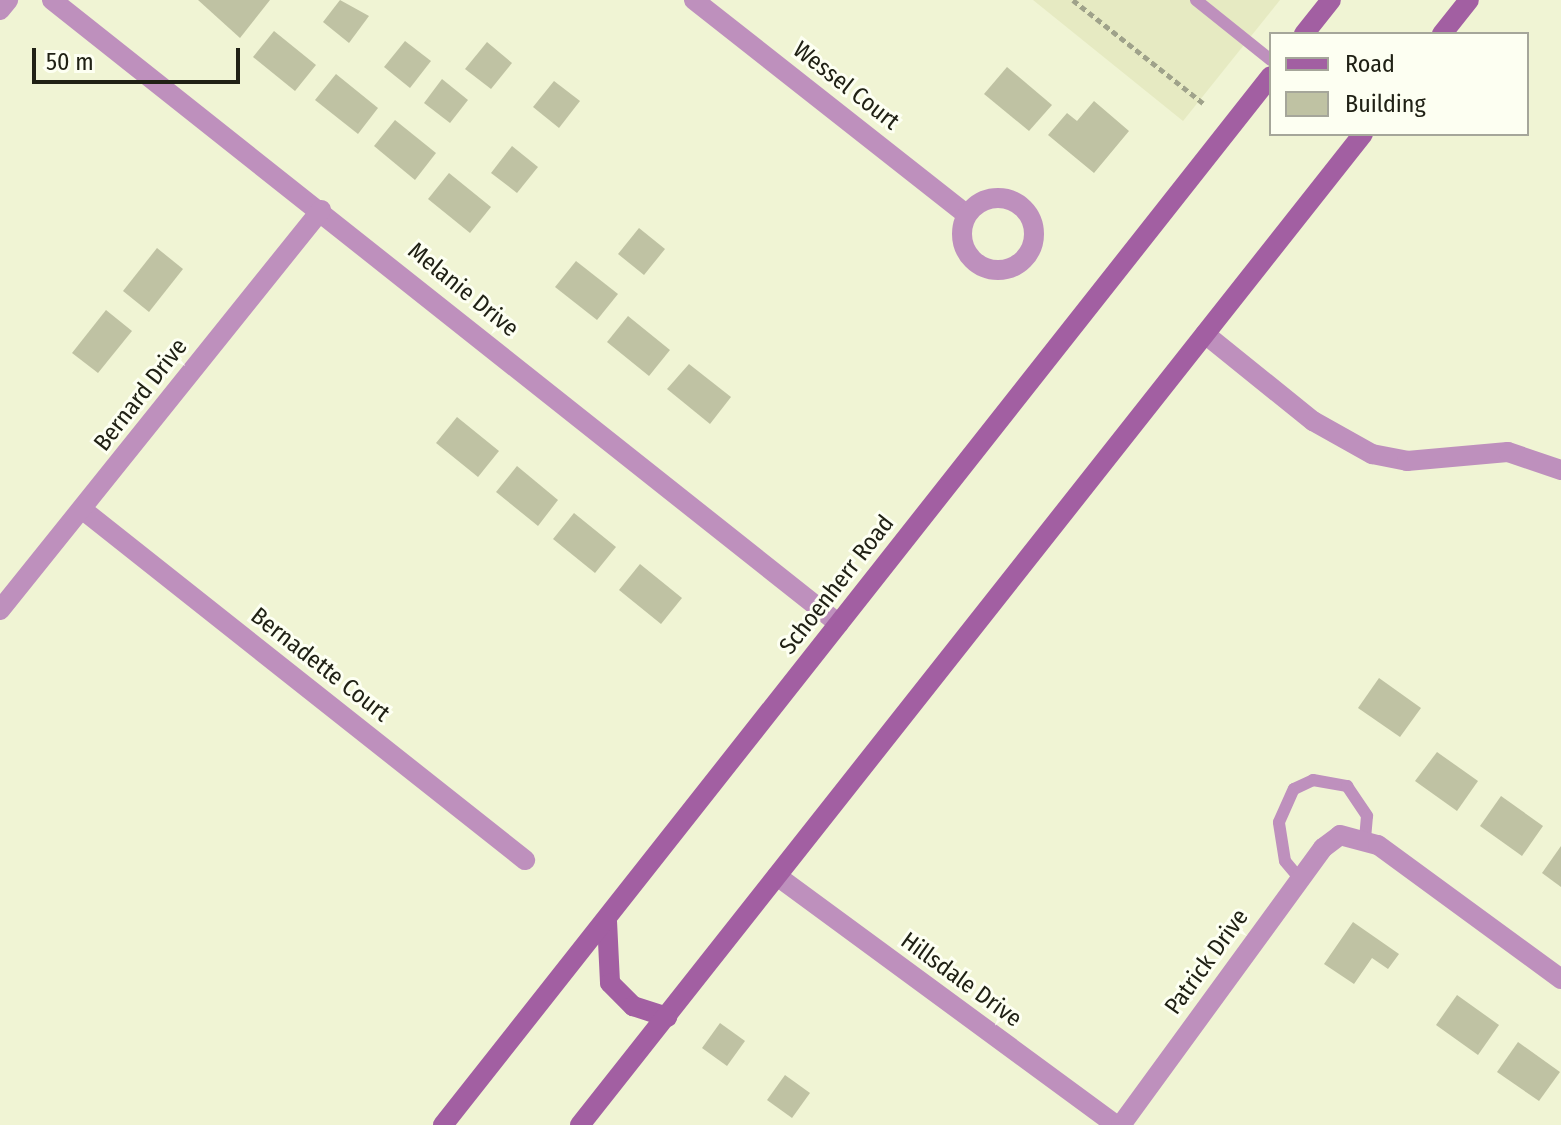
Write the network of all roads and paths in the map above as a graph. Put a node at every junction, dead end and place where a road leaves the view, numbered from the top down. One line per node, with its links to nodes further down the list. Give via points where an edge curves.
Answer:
1 (8, 0): 8 (street)
2 (52, 0): 15 (street, Melanie Drive)
3 (694, 0): 16 (street, Wessel Court)
4 (1073, 0): 13 (path)
5 (1196, 0): 11 (lane)
6 (1331, 0): 9 (main road)
7 (1469, 0): 10 (main road)
8 (0, 10)
9 (1306, 32)
10 (1444, 32)
11 (1269, 58)
12 (1269, 79): 21 (main road, Schoenherr Road)
13 (1203, 103)
14 (1361, 136): 17 (main road)
15 (321, 210): 19 (street, Bernard Drive); 21 (street, Melanie Drive)
16 (965, 213)
17 (1205, 334): 18 (street, via 1313,421 1372,454 1407,461 1508,452); 24 (main road)
18 (1561, 470)
19 (83, 510): 20 (street, Bernard Drive); 23 (street, Bernadette Court)
20 (0, 610)
21 (839, 624): 26 (main road, Schoenherr Road)
22 (1365, 838): 25 (street, Patrick Drive, via 1340,835); 25 (lane, via 1367,816 1347,786 1313,780 1294,789 1279,822 1285,861); 27 (street)
23 (525, 860)
24 (777, 876): 28 (main road); 31 (street, Hillsdale Drive)
25 (1300, 879): 31 (street, Patrick Drive)
26 (608, 917): 28 (main road, via 603,949 610,983 633,1006); 29 (main road, Schoenherr Road)
27 (1561, 979)
28 (667, 1017): 30 (main road)
29 (443, 1125)
30 (580, 1125)
31 (1118, 1125)

